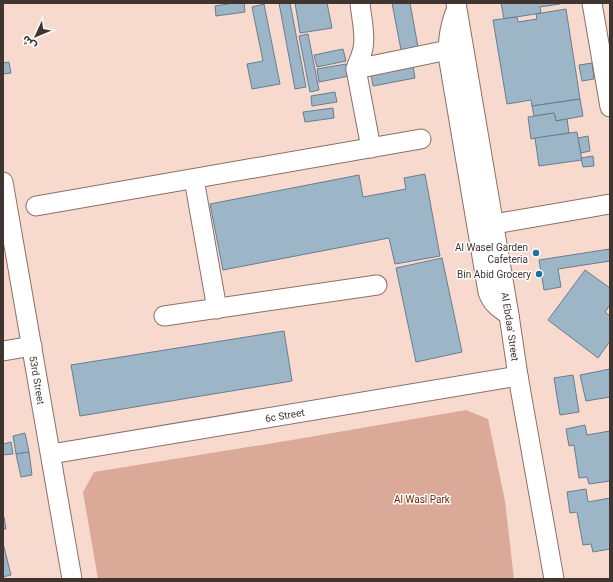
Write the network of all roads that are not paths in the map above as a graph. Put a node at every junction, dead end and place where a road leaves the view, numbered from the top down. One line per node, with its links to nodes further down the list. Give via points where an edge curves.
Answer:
1 (360, 3): 5 (street, via 364,41)
2 (592, 3): 6 (street)
3 (457, 6): 4 (street, via 450,28); 13 (street, Al Ebdaa' Street)
4 (448, 50): 5 (street); 17 (street, via 488,292 493,303)
5 (356, 69): 8 (street)
6 (610, 107)
7 (421, 139): 8 (street)
8 (371, 148): 9 (street)
9 (194, 178): 12 (street); 16 (street)
10 (3, 182): 14 (street, 53rd Street)
11 (610, 204): 13 (street)
12 (36, 206)
13 (494, 224): 17 (street, Al Ebdaa' Street)
14 (7, 227): 19 (street, 53rd Street)
15 (377, 285): 16 (street)
16 (217, 309): 18 (street)
17 (509, 314): 21 (street, Al Ebdaa' Street)
18 (164, 316)
19 (32, 346): 20 (street); 22 (street, 53rd Street)
20 (3, 351)
21 (518, 376): 22 (street, 6c Street); 24 (street, Al Ebdaa' Street)
22 (51, 454): 23 (street, 53rd Street)
23 (72, 579)
24 (554, 579)

